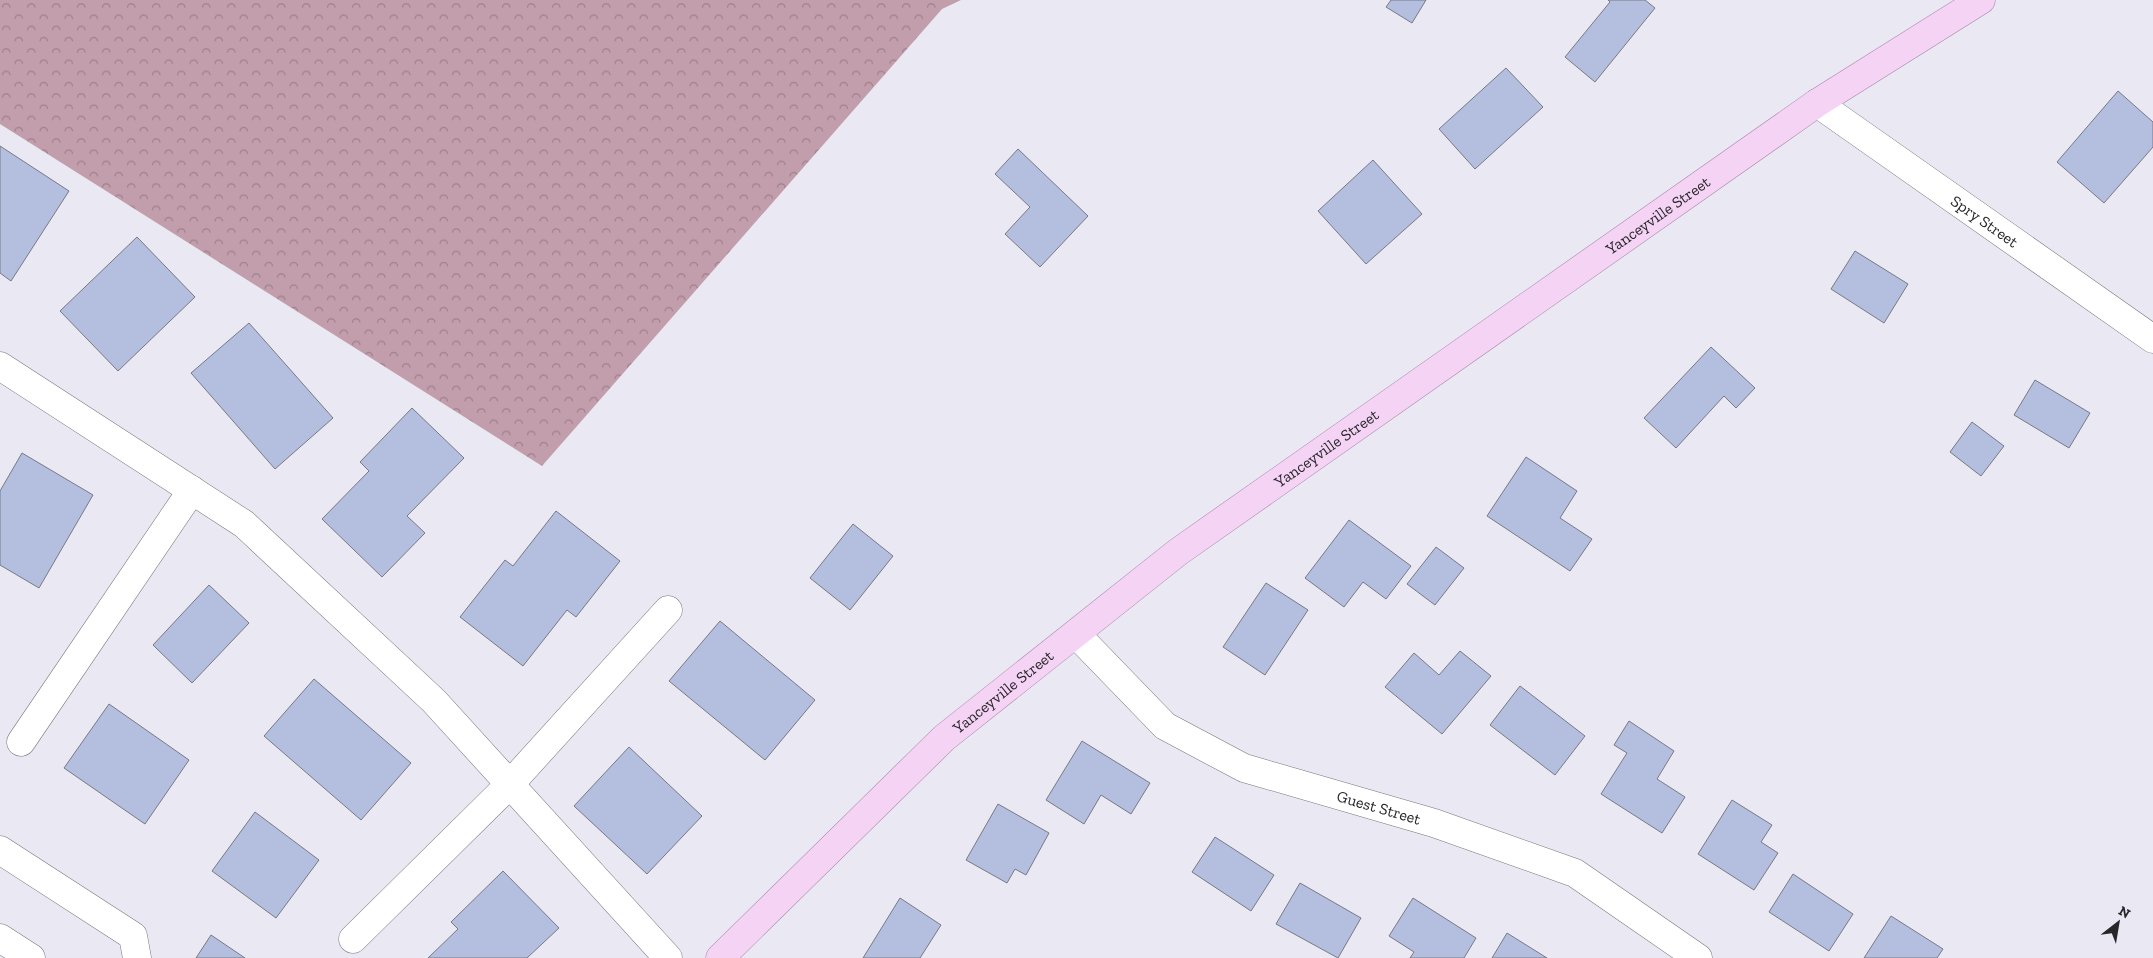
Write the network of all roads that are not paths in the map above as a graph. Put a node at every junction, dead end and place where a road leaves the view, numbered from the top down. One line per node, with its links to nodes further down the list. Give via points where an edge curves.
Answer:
1 (1981, 0): 2 (main road, Yanceyville Street)
2 (1817, 103): 3 (street, Spry Street); 7 (main road, Yanceyville Street, via 1185,548)
3 (2153, 339)
4 (0, 366): 5 (street)
5 (192, 490): 8 (street); 9 (street, via 252,531 434,700)
6 (668, 610): 9 (street)
7 (1076, 634): 16 (main road, Yanceyville Street, via 944,738); 17 (street, Guest Street, via 1165,726 1244,768 1434,823 1575,873)
8 (20, 742)
9 (510, 784): 12 (street); 15 (street)
10 (0, 850): 13 (street)
11 (0, 938): 14 (street)
12 (353, 939)
13 (135, 947)
14 (31, 958)
15 (668, 958)
16 (720, 958)
17 (1698, 958)

